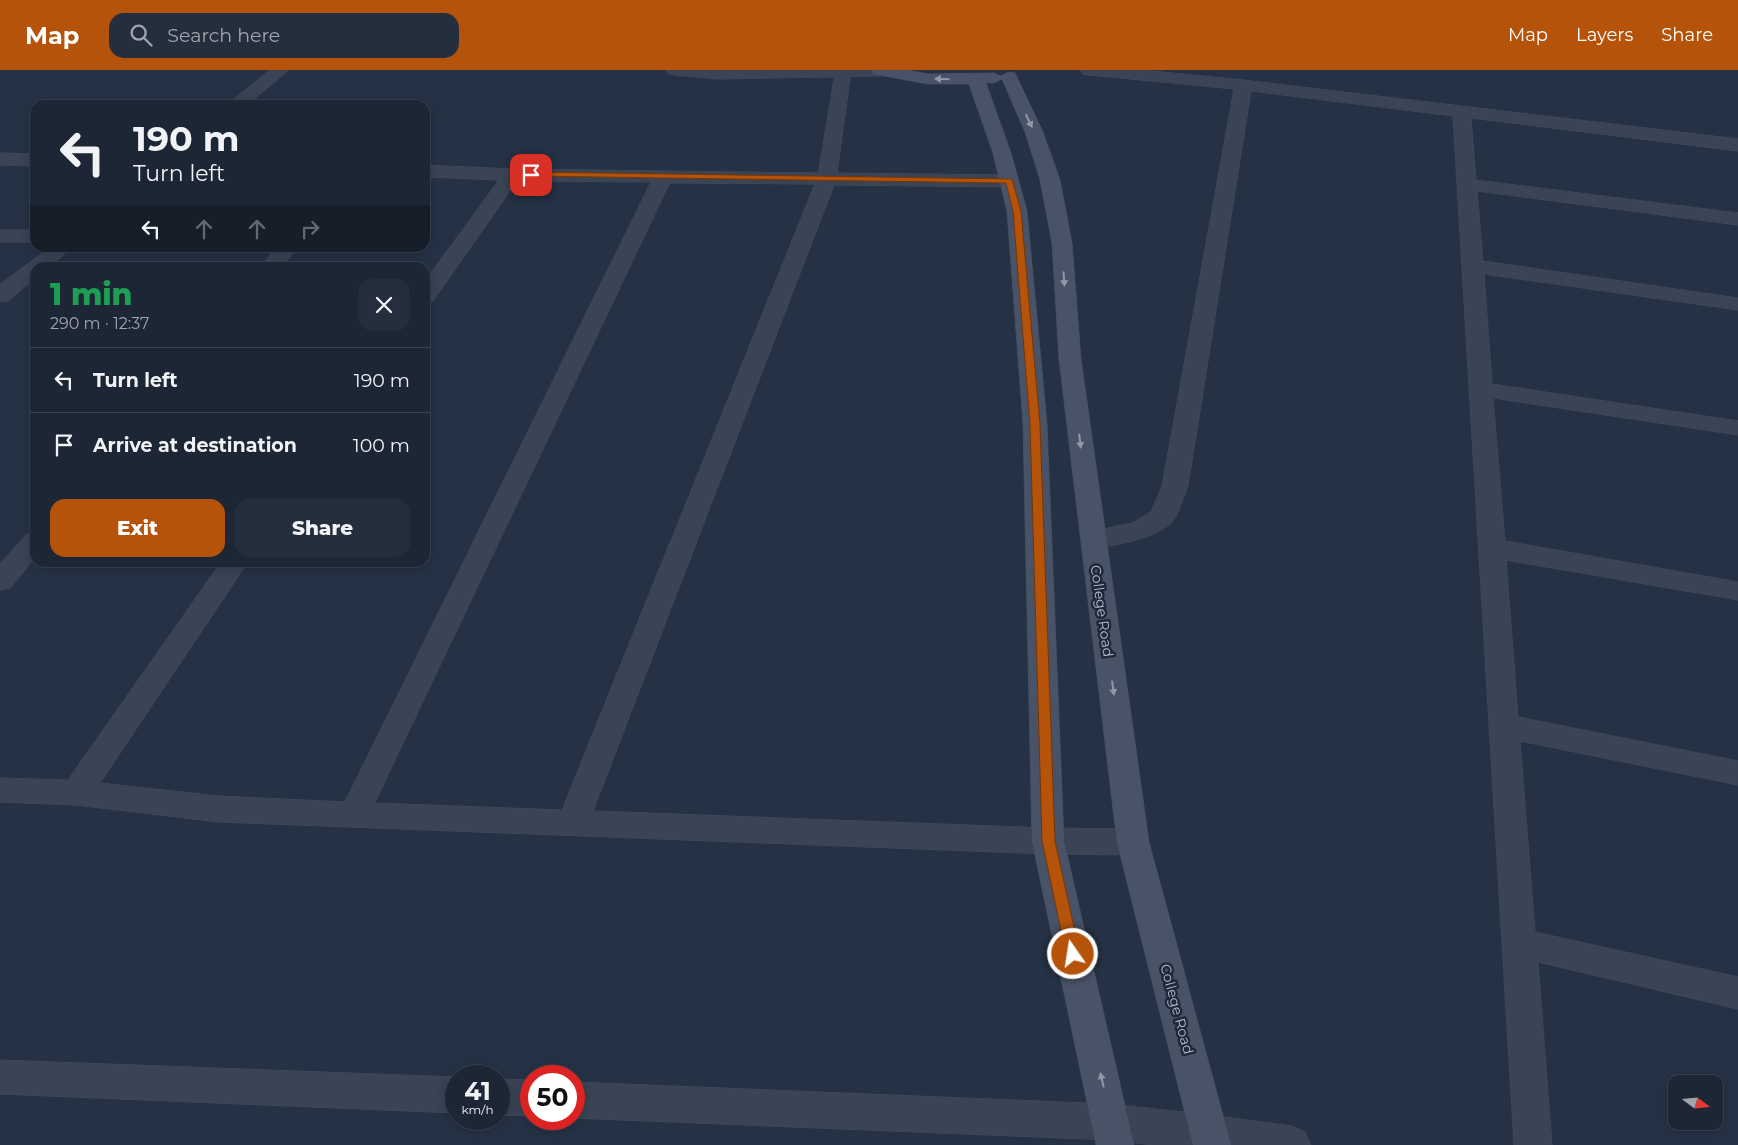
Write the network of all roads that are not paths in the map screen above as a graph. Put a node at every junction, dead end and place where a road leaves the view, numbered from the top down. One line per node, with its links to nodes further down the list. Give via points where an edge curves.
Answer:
1 (281, 70): 9 (street)
2 (675, 70): 5 (street, via 718,74)
3 (1089, 70): 8 (street)
4 (879, 71): 5 (street); 7 (main road, one-way to 4, via 928,79)
5 (843, 72): 17 (street)
6 (1016, 74): 7 (main road); 34 (main road, College Road, one-way to 34, via 1052,189 1062,242 1070,359)
7 (976, 79): 18 (main road)
8 (1243, 85): 10 (street); 34 (street, via 1175,486 1162,517 1138,530)
9 (242, 100)
10 (1462, 113): 11 (street); 19 (street)
11 (1738, 144)
12 (0, 159): 13 (street)
13 (30, 160)
14 (430, 171): 15 (street)
15 (512, 175): 16 (street); 29 (street)
16 (664, 176): 17 (street); 44 (street)
17 (827, 179): 18 (street); 45 (street)
18 (1009, 181): 46 (main road, via 1017,211 1035,424)
19 (1466, 184): 20 (street); 27 (street)
20 (1738, 219)
21 (0, 236): 22 (street)
22 (30, 236)
23 (56, 252): 25 (street)
24 (284, 252): 26 (street)
25 (44, 262)
26 (275, 262)
27 (1472, 266): 31 (street); 32 (street)
28 (30, 273): 30 (street)
29 (430, 289)
30 (0, 296)
31 (1738, 304)
32 (1480, 389): 33 (street); 36 (street)
33 (1738, 428)
34 (1093, 539): 47 (main road, College Road, one-way to 47)
35 (30, 547): 38 (street)
36 (1491, 548): 39 (street); 40 (street)
37 (232, 567): 43 (street)
38 (0, 581)
39 (1738, 591)
40 (1504, 726): 41 (street); 48 (street)
41 (1738, 773)
42 (0, 790): 43 (street)
43 (76, 793): 44 (street, via 219,809)
44 (354, 816): 45 (street)
45 (572, 824): 46 (street)
46 (1048, 841): 47 (street); 53 (main road, one-way to 46)
47 (1133, 842): 54 (main road, College Road)
48 (1519, 943): 49 (street); 56 (street)
49 (1738, 993)
50 (0, 1076): 51 (street)
51 (445, 1095)
52 (585, 1101): 53 (street)
53 (1113, 1133): 54 (street)
54 (1211, 1139): 55 (street)
55 (1292, 1145)
56 (1533, 1145)

